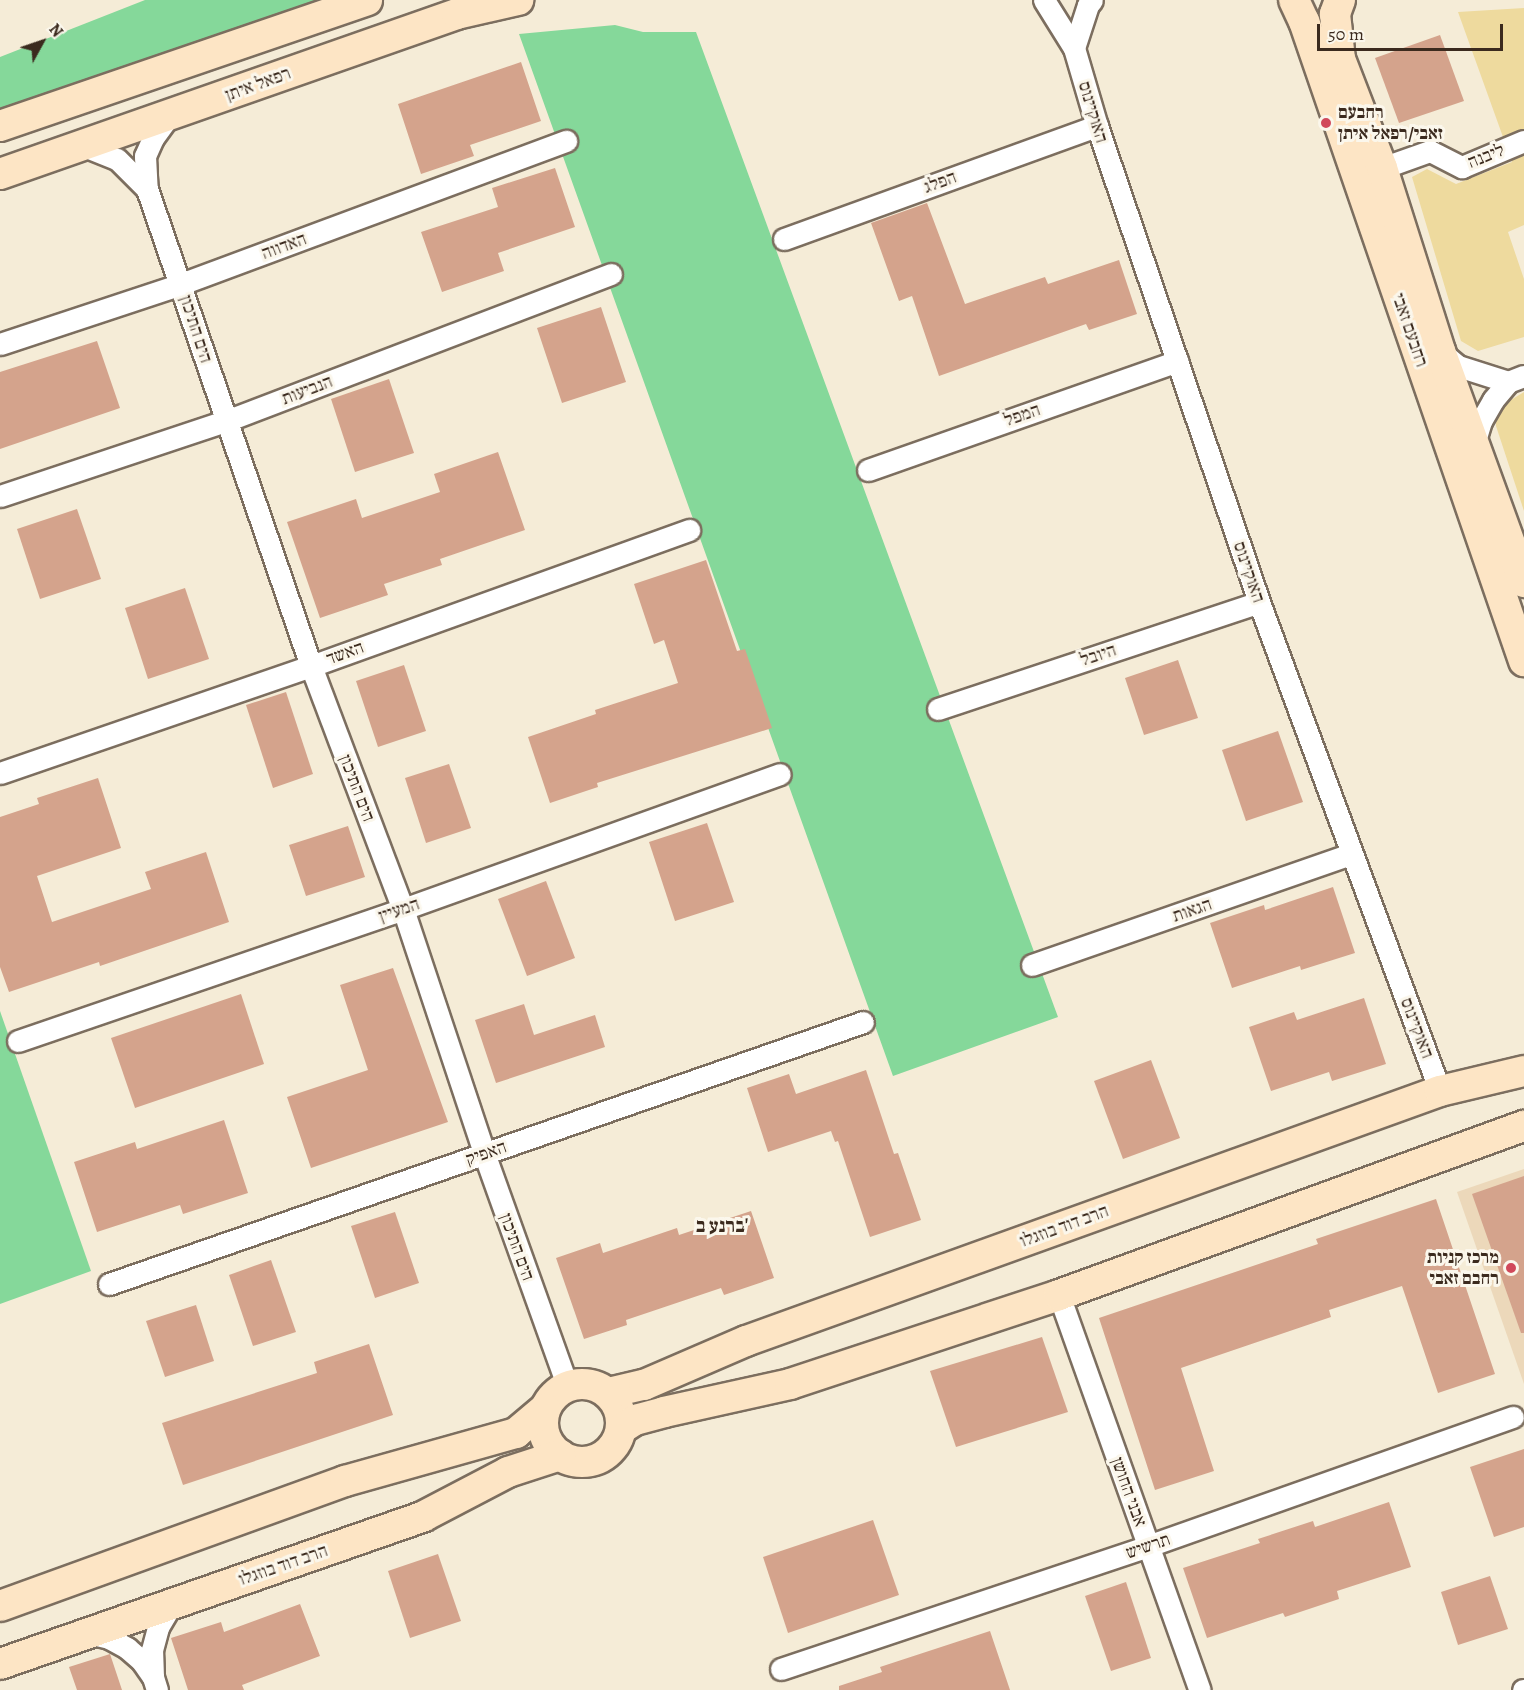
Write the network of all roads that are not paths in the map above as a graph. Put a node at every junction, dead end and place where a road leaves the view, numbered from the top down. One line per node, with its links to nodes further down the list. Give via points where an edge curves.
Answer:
1 (367, 0): 9 (street)
2 (518, 0): 8 (street, רפאל איתן, via 457,14)
3 (1044, 0): 7 (street, האוקיינוס)
4 (1092, 0): 7 (street)
5 (1294, 0): 31 (street, רחבעם זאבי)
6 (1340, 0): 14 (street, רחבעם זאבי, via 1335,14 1340,59)
7 (1074, 48): 10 (street, האוקיינוס)
8 (169, 116): 13 (street, רפאל איתן); 16 (street, הים התיכון, via 145,156)
9 (0, 126)
10 (1097, 126): 17 (street, הפלג); 22 (street, האוקיינוס)
11 (566, 141): 19 (street, האדווה)
12 (1524, 141): 14 (street, ליבנה, via 1462,167 1430,151)
13 (84, 146): 15 (street, רפאל איתן); 16 (street, הים התיכון, via 117,159)
14 (1382, 168): 21 (street, רחבעם זאבי)
15 (0, 174)
16 (147, 189): 19 (street, הים התיכון)
17 (784, 239)
18 (612, 274): 24 (street, הנביעות)
19 (181, 284): 20 (street, האדווה); 24 (street, הים התיכון)
20 (0, 344)
21 (1440, 351): 23 (street, via 1458,366); 25 (street, רחבעם זאבי)
22 (1177, 361): 26 (street, המפל); 30 (street, האוקיינוס)
23 (1516, 379): 25 (street, via 1481,421)
24 (226, 421): 27 (street, הנביעות); 32 (street, הים התיכון)
25 (1474, 444): 29 (street, רחבעם זאבי)
26 (868, 470)
27 (0, 496)
28 (689, 530): 32 (street, האשד)
29 (1524, 582)
30 (1259, 602): 33 (street, היובל); 36 (street, האוקיינוס)
31 (1524, 661)
32 (311, 666): 34 (street, האשד); 37 (street, הים התיכון)
33 (938, 709)
34 (0, 773)
35 (780, 774): 37 (street, המעיין)
36 (1351, 854): 38 (street, הגאות); 42 (street, האוקיינוס)
37 (402, 909): 40 (street, המעיין); 44 (street, הים התיכון)
38 (1032, 965)
39 (862, 1022): 44 (street, האפיק)
40 (18, 1041)
41 (1524, 1071): 42 (street, הרב דוד בוזגלו)
42 (1440, 1090): 48 (street, הרב דוד בוזגלו, via 763,1335 644,1385)
43 (1524, 1126): 46 (street)
44 (484, 1154): 45 (street, האפיק); 47 (street, הים התיכון)
45 (109, 1284)
46 (1059, 1295): 51 (street, via 790,1384 664,1412 635,1420); 53 (street, אבני החושן)
47 (568, 1387): 48 (street, via 585,1384); 49 (street)
48 (608, 1393): 51 (street, via 621,1415)
49 (545, 1409): 52 (street, via 545,1434); 55 (street, via 516,1432 345,1481)
50 (1513, 1417): 53 (street, תרשיש)
51 (621, 1429): 52 (street, via 618,1441 598,1459 572,1461)
52 (560, 1455): 54 (street, הרב דוד בוזגלו, via 508,1472 424,1516)
53 (1148, 1546): 58 (street, תרשיש); 60 (street, אבני החושן)
54 (171, 1605): 56 (street, הרב דוד בוזגלו); 59 (street, via 158,1627 152,1650)
55 (0, 1606)
56 (88, 1633): 57 (street, הרב דוד בוזגלו); 59 (street, via 127,1648 141,1660)
57 (0, 1664)
58 (781, 1669)
59 (155, 1684)
60 (1200, 1690)

